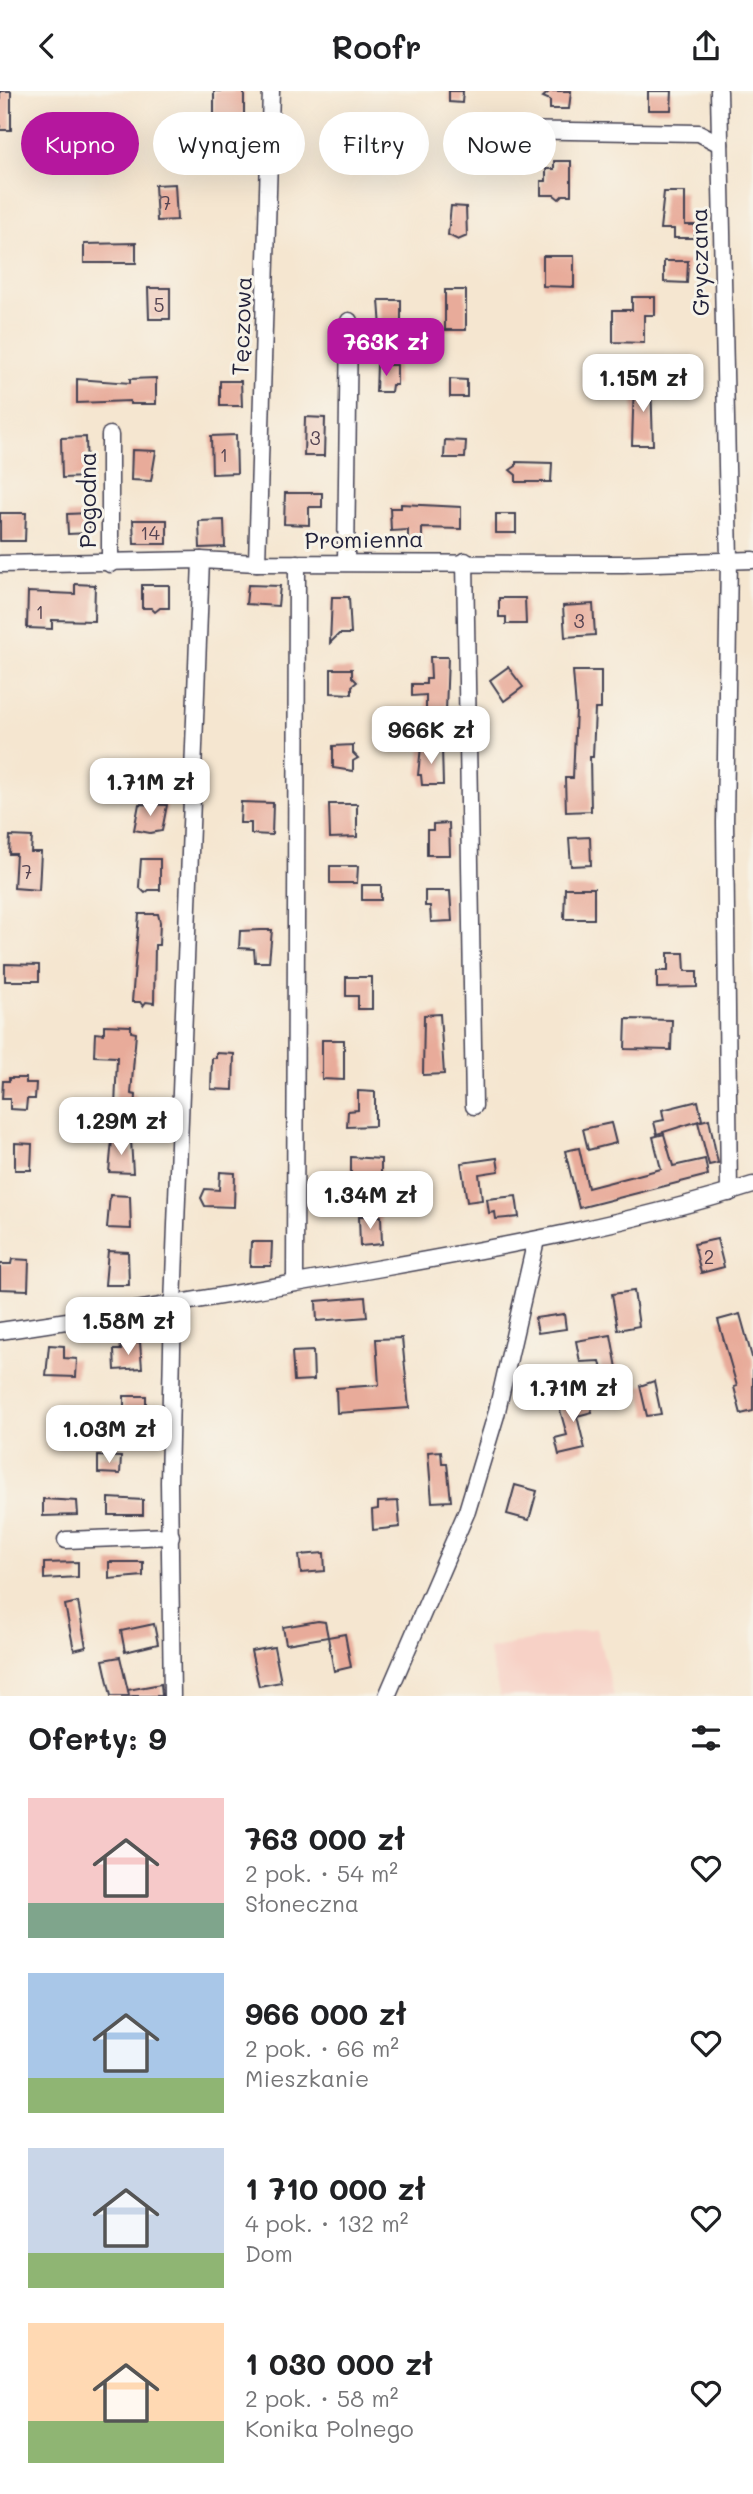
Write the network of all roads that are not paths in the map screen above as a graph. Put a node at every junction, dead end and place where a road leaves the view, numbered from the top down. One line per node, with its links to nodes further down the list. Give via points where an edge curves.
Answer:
1 (271, 91): 12 (street, Tęczowa)
2 (719, 91): 4 (street, Gryczana)
3 (556, 131): 4 (street, via 699,133)
4 (720, 144): 7 (street, Gryczana)
5 (349, 321): 11 (street)
6 (110, 435): 15 (street, Pogodna)
7 (729, 559): 9 (street); 10 (street, Promienna, via 623,564); 18 (street, Gryczana, via 725,823)
8 (201, 560): 12 (street, Promienna); 15 (street, Promienna); 21 (street)
9 (753, 560)
10 (465, 561): 11 (street, Promienna); 16 (street)
11 (346, 562): 13 (street, Promienna)
12 (257, 563): 13 (street, Promienna)
13 (297, 563): 20 (street)
14 (0, 564): 15 (street, Promienna)
15 (110, 564)
16 (474, 1105)
17 (753, 1185): 18 (street)
18 (729, 1193): 19 (street, via 623,1223)
19 (536, 1241): 20 (street); 26 (street, via 496,1415 467,1511)
20 (295, 1283): 21 (street)
21 (173, 1305): 22 (street); 23 (street)
22 (0, 1331)
23 (171, 1536): 24 (street); 25 (street)
24 (66, 1540)
25 (172, 1696)
26 (387, 1696)

